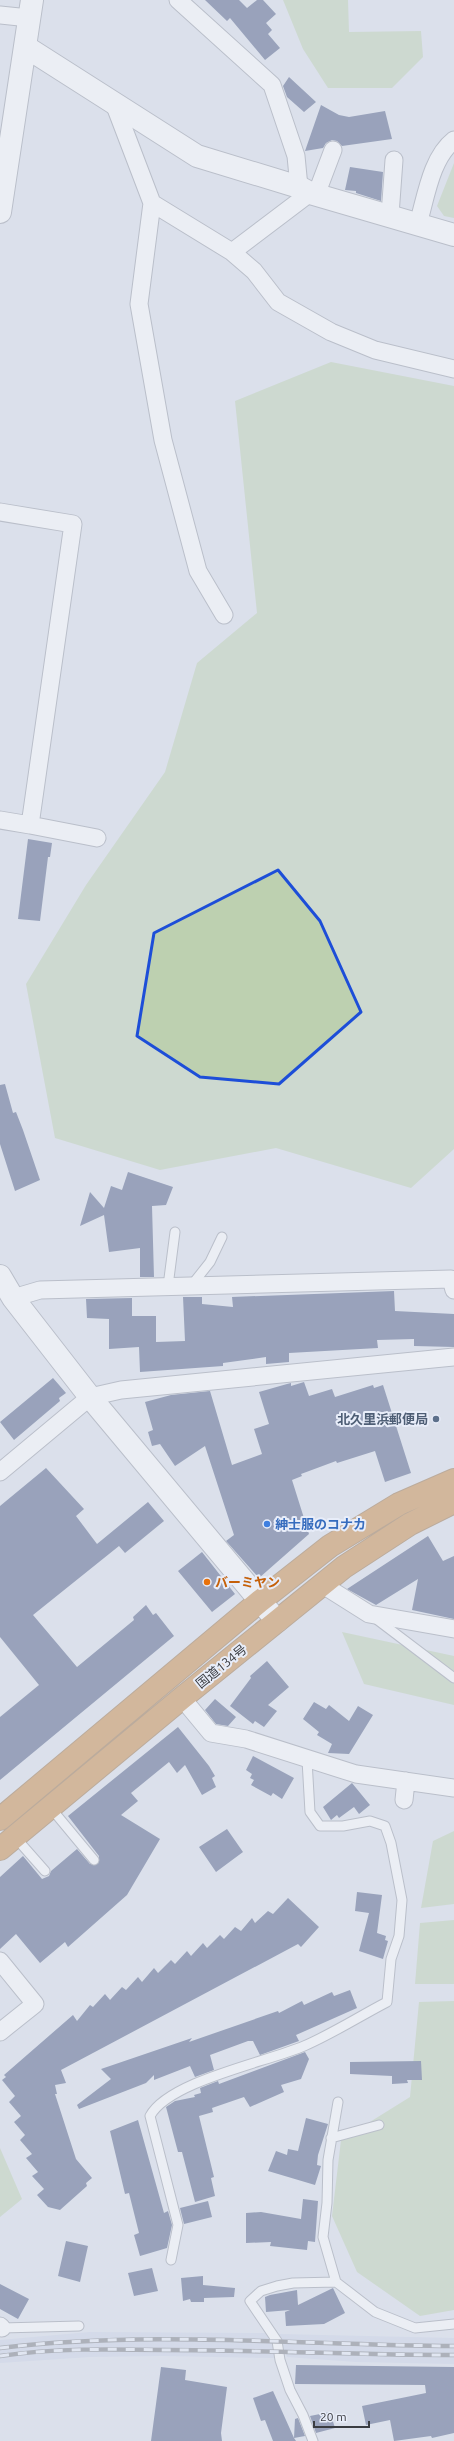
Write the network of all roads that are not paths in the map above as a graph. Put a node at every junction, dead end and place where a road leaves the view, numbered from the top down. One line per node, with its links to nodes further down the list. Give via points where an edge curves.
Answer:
1 (178, 0): 10 (street, via 272,85)
2 (30, 9): 3 (street); 4 (street)
3 (0, 15)
4 (26, 47): 5 (street); 9 (street)
5 (116, 106): 10 (street, via 197,156); 11 (street)
6 (454, 140): 14 (street, via 444,148)
7 (333, 150): 10 (street)
8 (394, 160): 13 (street)
9 (3, 165): 12 (street)
10 (308, 192): 13 (street); 16 (street)
11 (152, 203): 16 (street); 19 (street, via 139,304 163,440 198,571)
12 (0, 212)
13 (390, 215): 14 (street)
14 (418, 224): 15 (street)
15 (454, 235)
16 (232, 252): 17 (street, via 254,271 278,302 331,332 375,350)
17 (453, 366)
18 (0, 512): 21 (street, via 73,524)
19 (224, 615)
20 (0, 820): 21 (street)
21 (30, 825): 22 (street)
22 (97, 838)
23 (176, 1232): 26 (lane)
24 (222, 1237): 27 (lane, via 210,1262)
25 (0, 1276): 29 (street)
26 (168, 1286): 27 (street); 29 (street, via 40,1290)
27 (191, 1286): 28 (street, via 451,1279)
28 (454, 1290)
29 (13, 1298): 31 (street)
30 (454, 1357): 31 (street, via 121,1390)
31 (90, 1397): 32 (street); 36 (street)
32 (0, 1472)
33 (454, 1480): 36 (highway, 国道134号, via 399,1504 330,1546)
34 (454, 1502): 35 (highway, 国道134号, via 410,1524 344,1567)
35 (323, 1585): 37 (street); 38 (highway, 国道134号)
36 (260, 1601): 38 (street); 47 (highway, 国道134号)
37 (369, 1614): 39 (street); 40 (lane)
38 (277, 1621): 41 (highway, 国道134号)
39 (454, 1629)
40 (454, 1678)
41 (182, 1698): 42 (street, via 211,1733 246,1739); 46 (highway, 国道134号)
42 (307, 1760): 43 (street, via 356,1774); 56 (lane, via 310,1812 320,1826 343,1826 370,1821 385,1826 391,1843 402,1900 399,1936 391,1959 388,2002 304,2046 230,2070 169,2096 153,2110 150,2116 178,2225)
43 (406, 1781): 44 (street); 45 (street)
44 (454, 1788)
45 (404, 1800)
46 (50, 1807): 48 (highway, 国道134号); 49 (lane)
47 (0, 1819)
48 (7, 1843): 50 (lane)
49 (94, 1860)
50 (45, 1871)
51 (0, 1961): 52 (street, via 35,2004)
52 (0, 2032)
53 (338, 2102): 55 (lane)
54 (379, 2125): 55 (lane)
55 (331, 2138): 57 (lane, via 322,2237)
56 (171, 2260)
57 (336, 2282): 58 (lane, via 375,2312 415,2328); 61 (lane, via 277,2286 261,2291 250,2301 277,2341 290,2390)
58 (454, 2324)
59 (79, 2326): 60 (lane)
60 (1, 2327)
61 (313, 2441)

